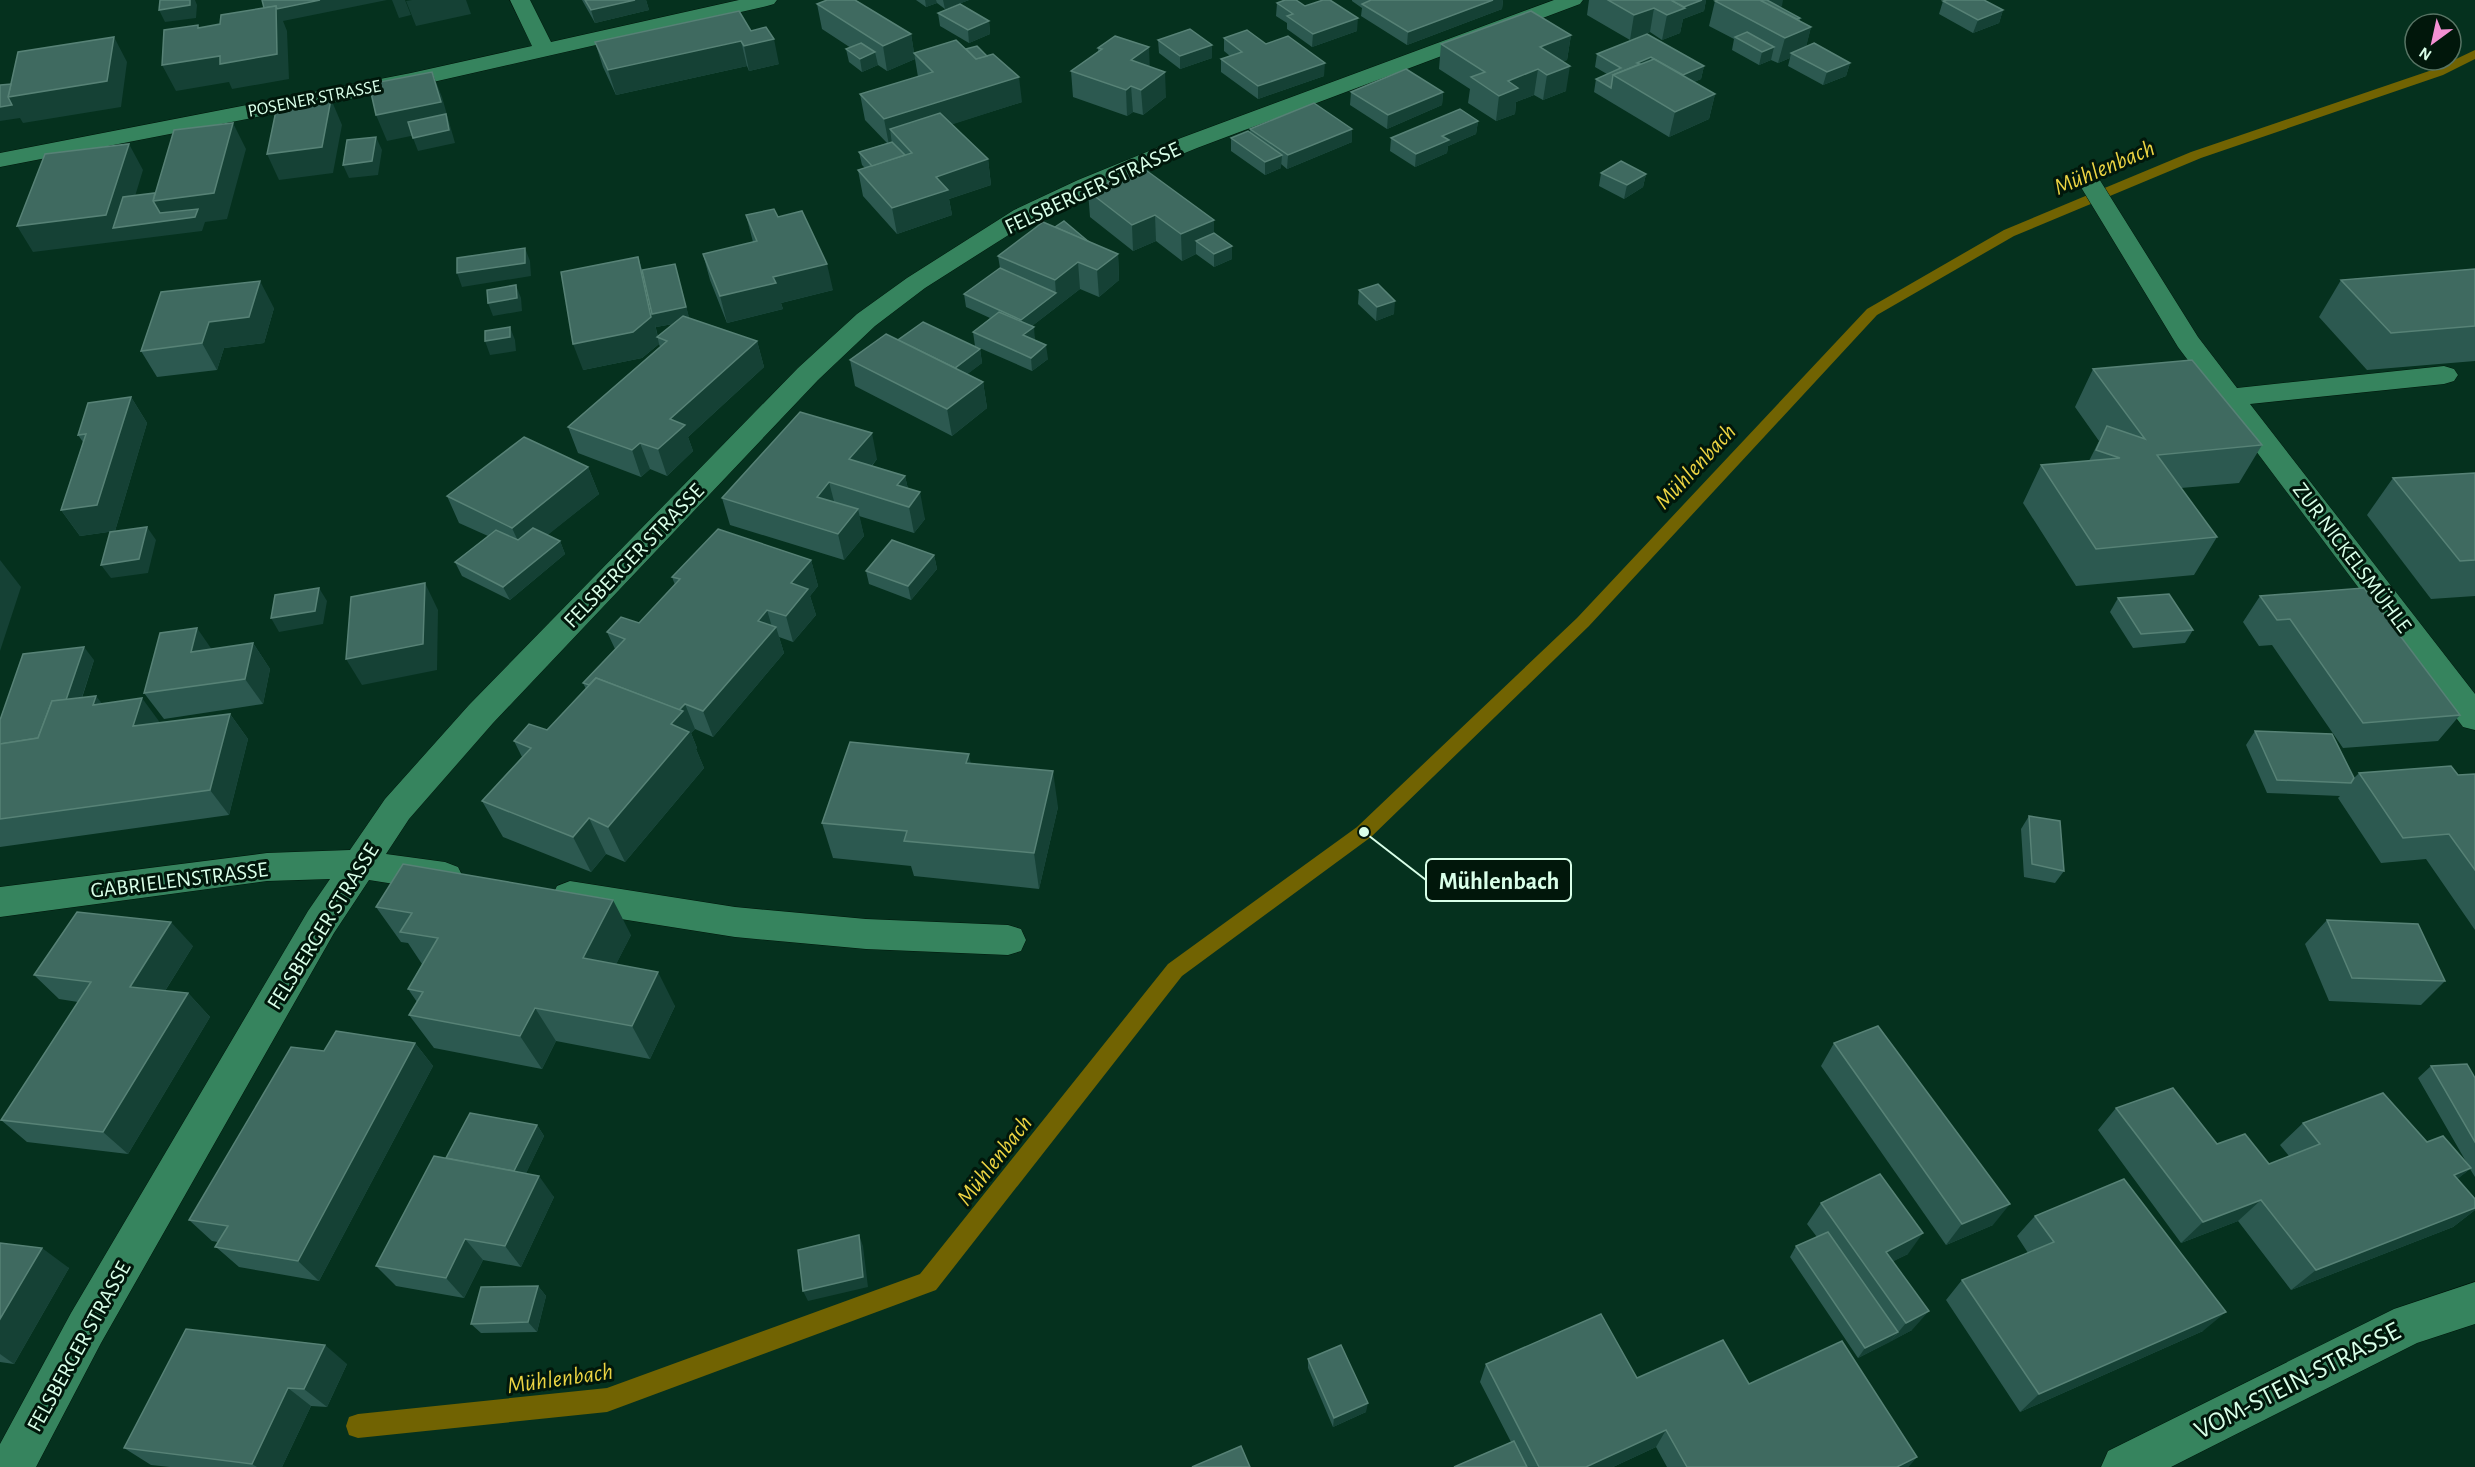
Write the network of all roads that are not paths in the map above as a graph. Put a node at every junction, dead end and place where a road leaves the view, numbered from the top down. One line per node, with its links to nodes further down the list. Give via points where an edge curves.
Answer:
1 (520, 0): 4 (street)
2 (767, 0): 4 (street, POSENER STRASSE)
3 (1573, 0): 10 (street, FELSBERGER STRASSE, via 1086,185 1023,215 916,283 867,320 808,374 481,714 397,809)
4 (545, 51): 5 (street, POSENER STRASSE)
5 (0, 160)
6 (2088, 179): 8 (street, ZUR NICKELSMÜHLE, via 2187,341)
7 (2444, 375): 8 (street)
8 (2230, 397): 9 (street, ZUR NICKELSMÜHLE)
9 (2475, 718)
10 (358, 864): 11 (street, GABRIELENSTRASSE); 13 (street, GABRIELENSTRASSE, via 267,867); 16 (street, FELSBERGER STRASSE, via 92,1318)
11 (476, 882)
12 (535, 891): 14 (street, via 735,921 866,934)
13 (0, 902)
14 (1008, 940)
15 (2475, 1303): 17 (street, VOM-STEIN-STRASSE, via 2409,1324)
16 (12, 1467)
17 (2124, 1467)

